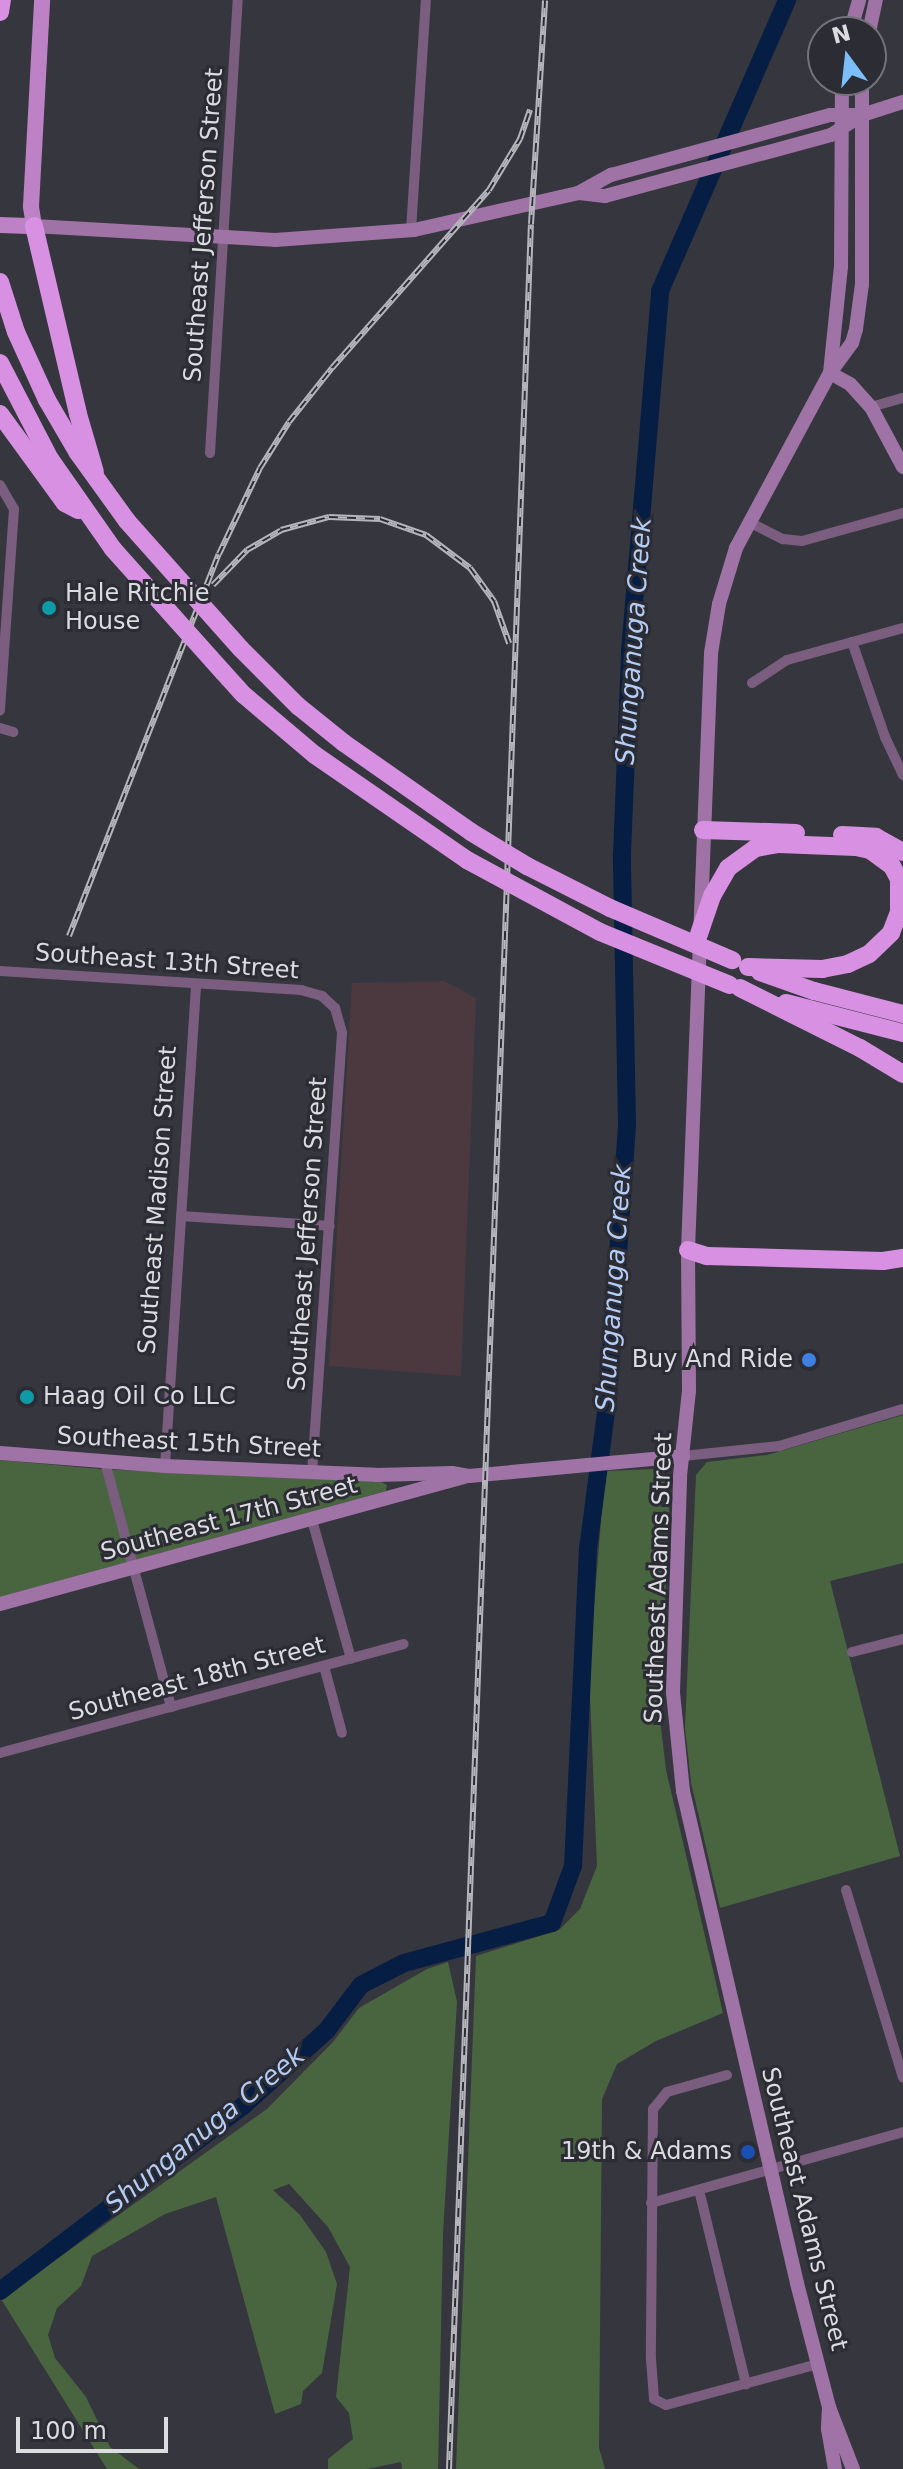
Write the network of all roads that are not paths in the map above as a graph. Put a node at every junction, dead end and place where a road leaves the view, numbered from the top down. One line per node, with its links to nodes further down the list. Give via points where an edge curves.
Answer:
1 (2, 0): 5 (highway)
2 (42, 0): 13 (main road)
3 (238, 0): 15 (street, Southeast Jefferson Street)
4 (426, 0): 14 (street)
5 (0, 12)
6 (842, 96): 10 (main road)
7 (862, 96): 9 (main road, Southeast Adams Street)
8 (903, 102): 9 (main road)
9 (862, 115): 10 (main road); 18 (main road, Southeast Adams Street, via 861,299 852,343)
10 (841, 121): 11 (main road, via 795,125 658,162 611,175); 11 (main road, via 831,135 605,196); 18 (main road, via 841,267)
11 (578, 193): 14 (main road)
12 (0, 225): 13 (main road)
13 (29, 226): 15 (main road); 24 (highway)
14 (411, 230): 15 (main road)
15 (224, 239): 22 (street, Southeast Jefferson Street)
16 (0, 282): 24 (highway, via 34,374)
17 (0, 363): 27 (highway, via 50,459)
18 (830, 373): 20 (main road, via 850,384); 28 (main road, Southeast Adams Street)
19 (903, 398): 20 (street)
20 (871, 407): 23 (main road)
21 (0, 414): 27 (highway, via 65,503)
22 (210, 453)
23 (903, 467)
24 (96, 480): 40 (highway, bridge, via 241,649 344,743 527,866)
25 (0, 485): 32 (street, via 14,509)
26 (903, 513): 28 (street, via 802,541 783,539)
27 (90, 516): 43 (highway, bridge, via 113,549 244,695 315,755 467,860 578,922)
28 (749, 522): 36 (main road, Southeast Adams Street, via 719,604 711,653)
29 (903, 628): 30 (street)
30 (852, 642): 31 (street, via 787,660); 35 (street)
31 (752, 683)
32 (0, 711)
33 (0, 728): 34 (street)
34 (13, 732)
35 (903, 775)
36 (703, 835): 37 (highway); 38 (highway, via 863,836 885,840); 39 (main road, Southeast Adams Street)
37 (779, 844): 39 (highway, via 756,848 735,860 712,896); 40 (highway, via 856,847 884,858 899,879 899,912 886,939 848,964 802,970)
38 (903, 852)
39 (699, 934): 51 (main road, Southeast Adams Street)
40 (740, 964): 45 (highway, via 814,991)
41 (0, 971): 42 (street, Southeast 13th Street)
42 (196, 984): 44 (street, Southeast 13th Street, via 301,990); 48 (street, Southeast Madison Street)
43 (735, 987): 46 (highway); 47 (highway)
44 (329, 1001): 49 (street, Southeast Jefferson Street, via 342,1033)
45 (903, 1014)
46 (903, 1033)
47 (903, 1074)
48 (181, 1216): 49 (street); 57 (street, Southeast Madison Street)
49 (330, 1226): 58 (street, Southeast Jefferson Street)
50 (903, 1248): 51 (highway, via 707,1245)
51 (688, 1250): 52 (highway, via 707,1256); 55 (main road, Southeast Adams Street, via 689,1391)
52 (903, 1258)
53 (903, 1409): 55 (street, Southeast 15th Street, via 779,1446)
54 (0, 1453): 56 (main road, Southeast 15th Street)
55 (683, 1456): 60 (main road, Southeast 15th Street); 77 (main road, Southeast Adams Street, via 673,1679 677,1753)
56 (105, 1462): 57 (main road, Southeast 15th Street); 63 (street)
57 (165, 1466): 58 (main road, Southeast 15th Street)
58 (312, 1473): 59 (main road, Southeast 15th Street)
59 (376, 1475): 60 (main road, Southeast 15th Street); 61 (main road, via 388,1478)
60 (469, 1476): 61 (main road, Southeast 17th Street)
61 (400, 1495): 62 (main road, Southeast 17th Street)
62 (312, 1520): 63 (main road, Southeast 17th Street); 68 (street)
63 (133, 1567): 64 (main road, Southeast 17th Street); 70 (street)
64 (0, 1604)
65 (903, 1639): 67 (street)
66 (404, 1644): 68 (street, Southeast 18th Street)
67 (852, 1652)
68 (351, 1659): 69 (street, Southeast 18th Street)
69 (324, 1666): 70 (street, Southeast 18th Street); 71 (street)
70 (171, 1707): 72 (street, Southeast 18th Street)
71 (342, 1733)
72 (0, 1753)
73 (846, 1890): 75 (street)
74 (727, 2075): 79 (street, via 672,2090 655,2103)
75 (903, 2078)
76 (903, 2132): 77 (street)
77 (770, 2170): 78 (street); 80 (main road, Southeast Adams Street)
78 (699, 2190): 79 (street); 81 (street)
79 (651, 2203): 81 (street, via 653,2394 661,2405)
80 (818, 2364): 81 (street); 82 (main road, Southeast Adams Street)
81 (746, 2384)
82 (829, 2407): 83 (main road, Southeast Adams Street); 84 (main road, Southeast Adams Street)
83 (835, 2469)
84 (853, 2469)

